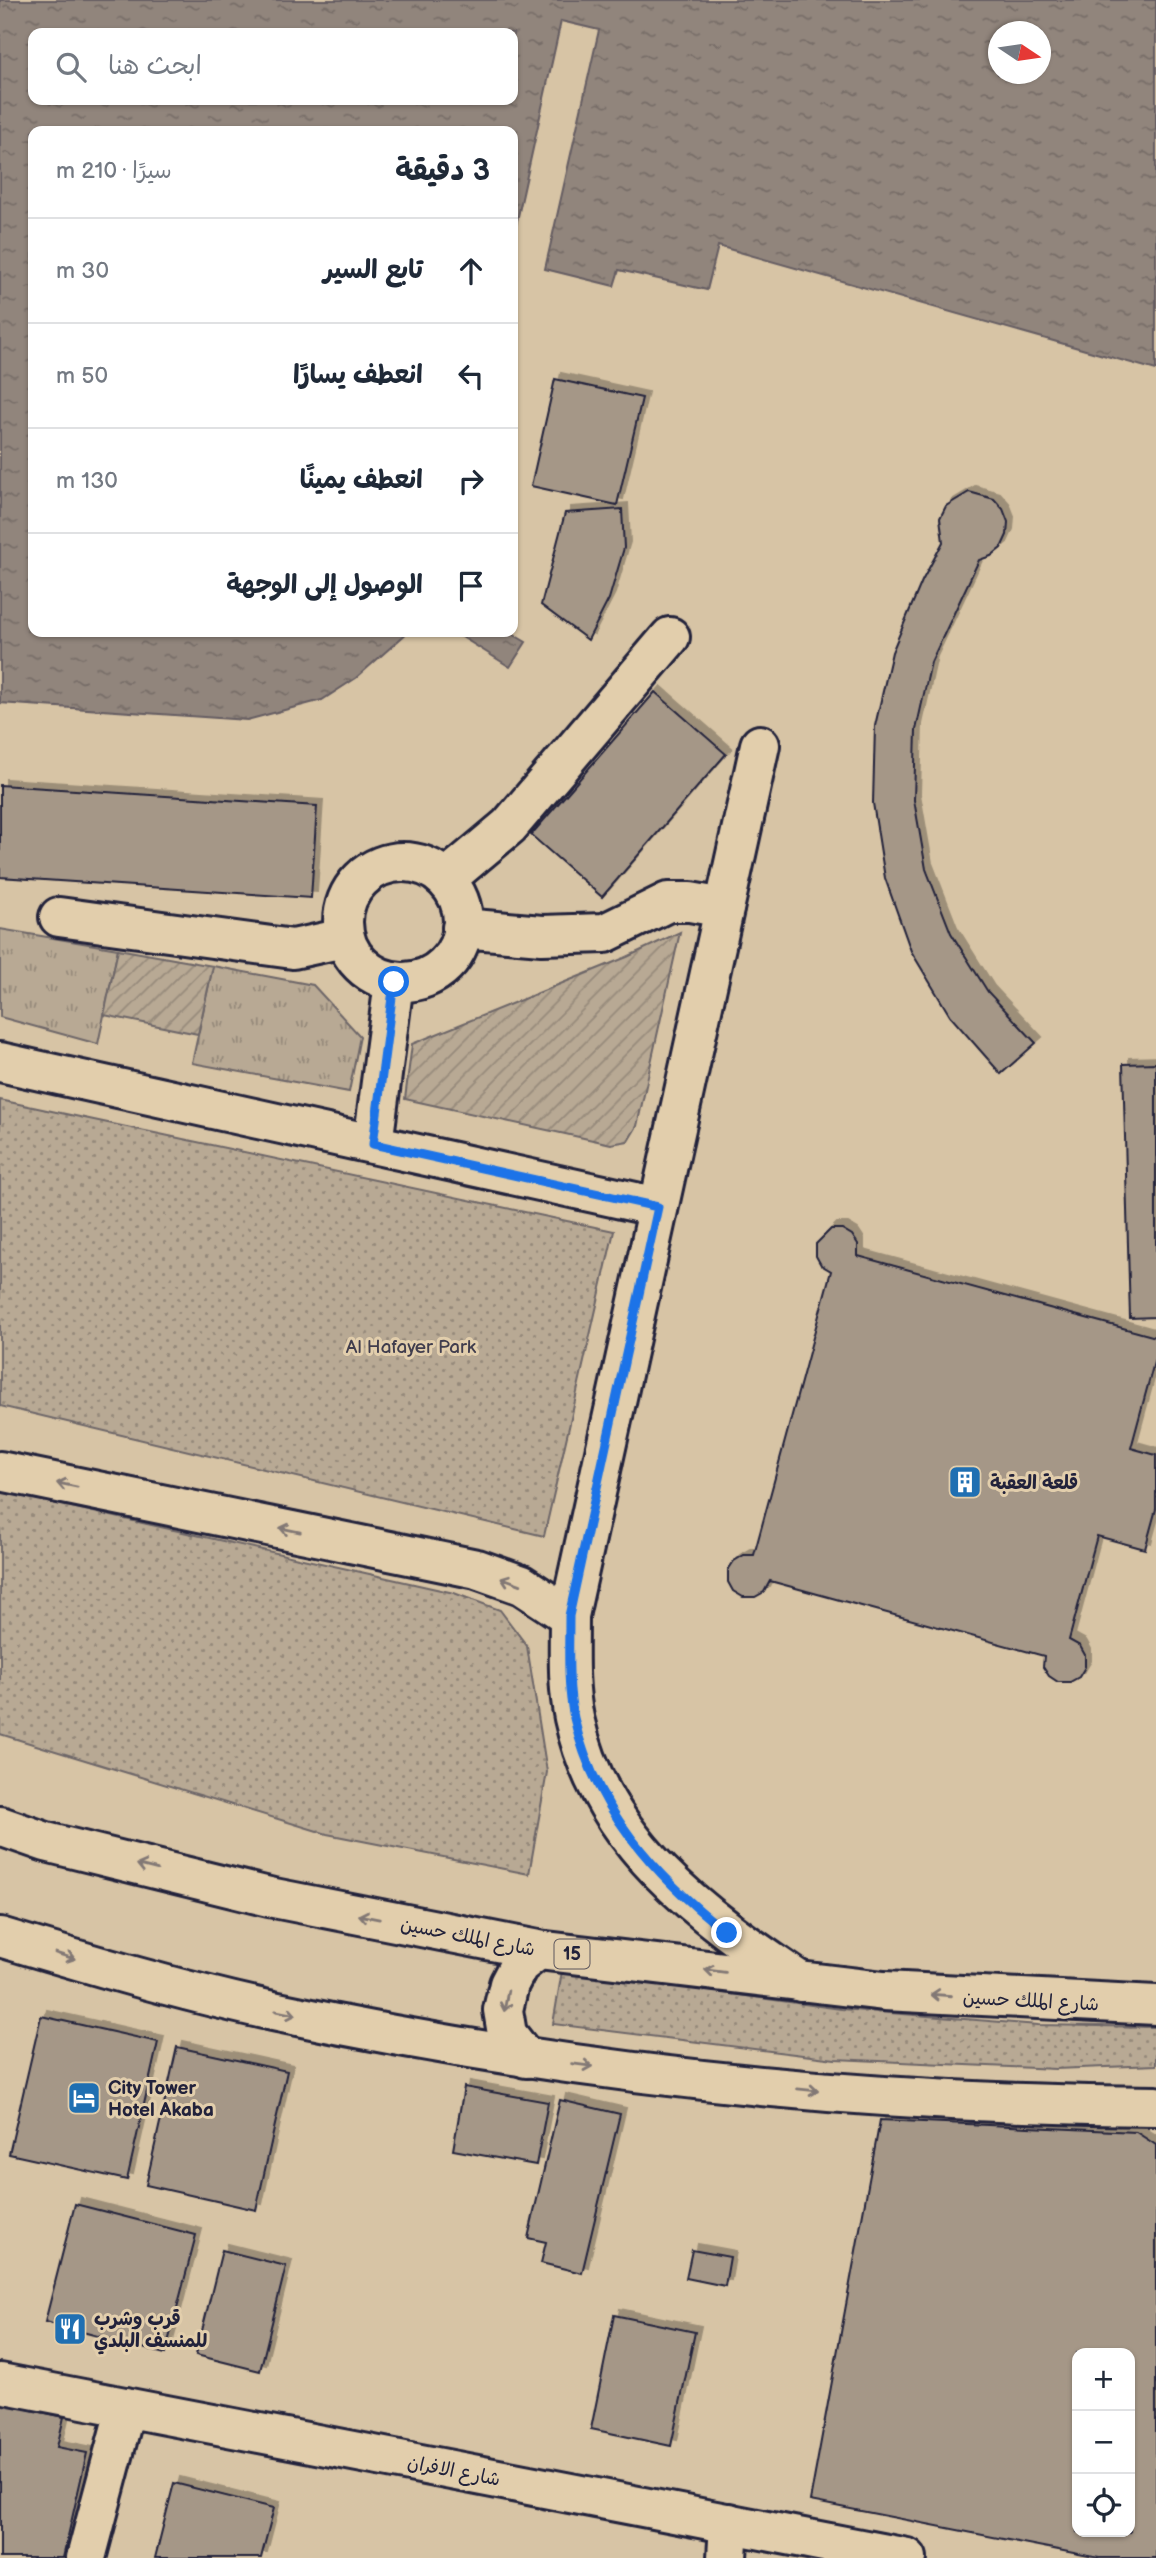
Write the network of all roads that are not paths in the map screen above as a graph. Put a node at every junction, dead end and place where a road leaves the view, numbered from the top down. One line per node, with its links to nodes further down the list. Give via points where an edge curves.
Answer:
1 (670, 637): 3 (main road, via 509,826)
2 (760, 745): 4 (main road)
3 (446, 879): 6 (main road, via 458,896); 7 (main road, via 430,867 410,861 389,862 370,871 346,900)
4 (724, 908): 6 (main road, via 668,902 605,933 542,935); 11 (main road)
5 (59, 917): 7 (main road, via 293,949)
6 (462, 928): 8 (main road, via 453,956 439,971 422,980)
7 (344, 938): 8 (main road, via 366,970)
8 (394, 982): 10 (main road)
9 (0, 1062): 10 (main road)
10 (373, 1144): 11 (main road)
11 (658, 1207): 13 (main road)
12 (0, 1471): 13 (main road, one-way to 12, via 522,1585 477,1569)
13 (569, 1616): 17 (main road, via 573,1716 586,1758 617,1819 693,1906)
14 (0, 1825): 16 (main road, شارع الملك حسين / 15, one-way to 14, via 269,1897 46,1842)
15 (0, 1937): 19 (main road, one-way to 19, via 272,2011)
16 (538, 1950): 17 (main road, شارع الملك حسين / 15, one-way to 16); 19 (main road, one-way to 19, via 519,1965 503,2010 507,2034)
17 (801, 1982): 18 (main road, شارع الملك حسين / 15, one-way to 17, via 884,1991)
18 (1156, 2005)
19 (526, 2058): 20 (main road, one-way to 20, via 838,2093 1009,2105)
20 (1156, 2106)
21 (0, 2383): 22 (main road, شارع الافران)
22 (126, 2407): 23 (main road, شارع الافران); 24 (main road)
23 (728, 2540): 25 (main road, شارع الافران)
24 (86, 2558)
25 (907, 2558)

